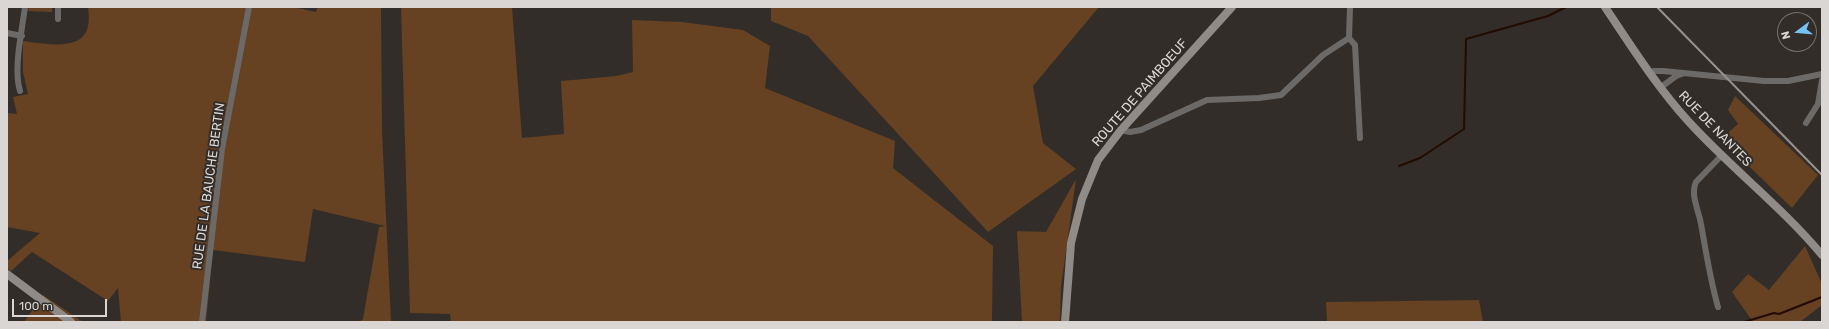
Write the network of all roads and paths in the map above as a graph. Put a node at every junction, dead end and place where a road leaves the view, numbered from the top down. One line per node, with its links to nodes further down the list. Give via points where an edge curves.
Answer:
1 (25, 7): 9 (street)
2 (58, 7): 7 (street)
3 (249, 7): 25 (street, RUE DE LA BAUCHE BERTIN, via 222,149)
4 (1232, 7): 18 (street, ROUTE DE PAIMBOEUF)
5 (1350, 7): 10 (street)
6 (1605, 7): 11 (street, RUE DE NANTES)
7 (58, 19)
8 (7, 33): 9 (street)
9 (22, 36): 16 (street, via 17,71)
10 (1350, 38): 18 (street, via 1323,55 1281,95 1207,100 1141,130); 19 (street, via 1355,45)
11 (1650, 73): 12 (street); 15 (street, RUE DE NANTES)
12 (1683, 73): 13 (street, via 1764,81 1788,81); 15 (street)
13 (1822, 74)
14 (1822, 80): 17 (street, via 1818,104)
15 (1660, 88): 20 (street, RUE DE NANTES)
16 (20, 91)
17 (1806, 123)
18 (1121, 130): 26 (street, ROUTE DE PAIMBOEUF, via 1098,160 1082,198 1071,243)
19 (1360, 138)
20 (1722, 155): 21 (street, RUE DE NANTES, via 1795,225); 23 (street, via 1694,186 1709,276)
21 (1822, 255)
22 (7, 274): 24 (street)
23 (1718, 307)
24 (71, 322)
25 (202, 322)
26 (1065, 322)

